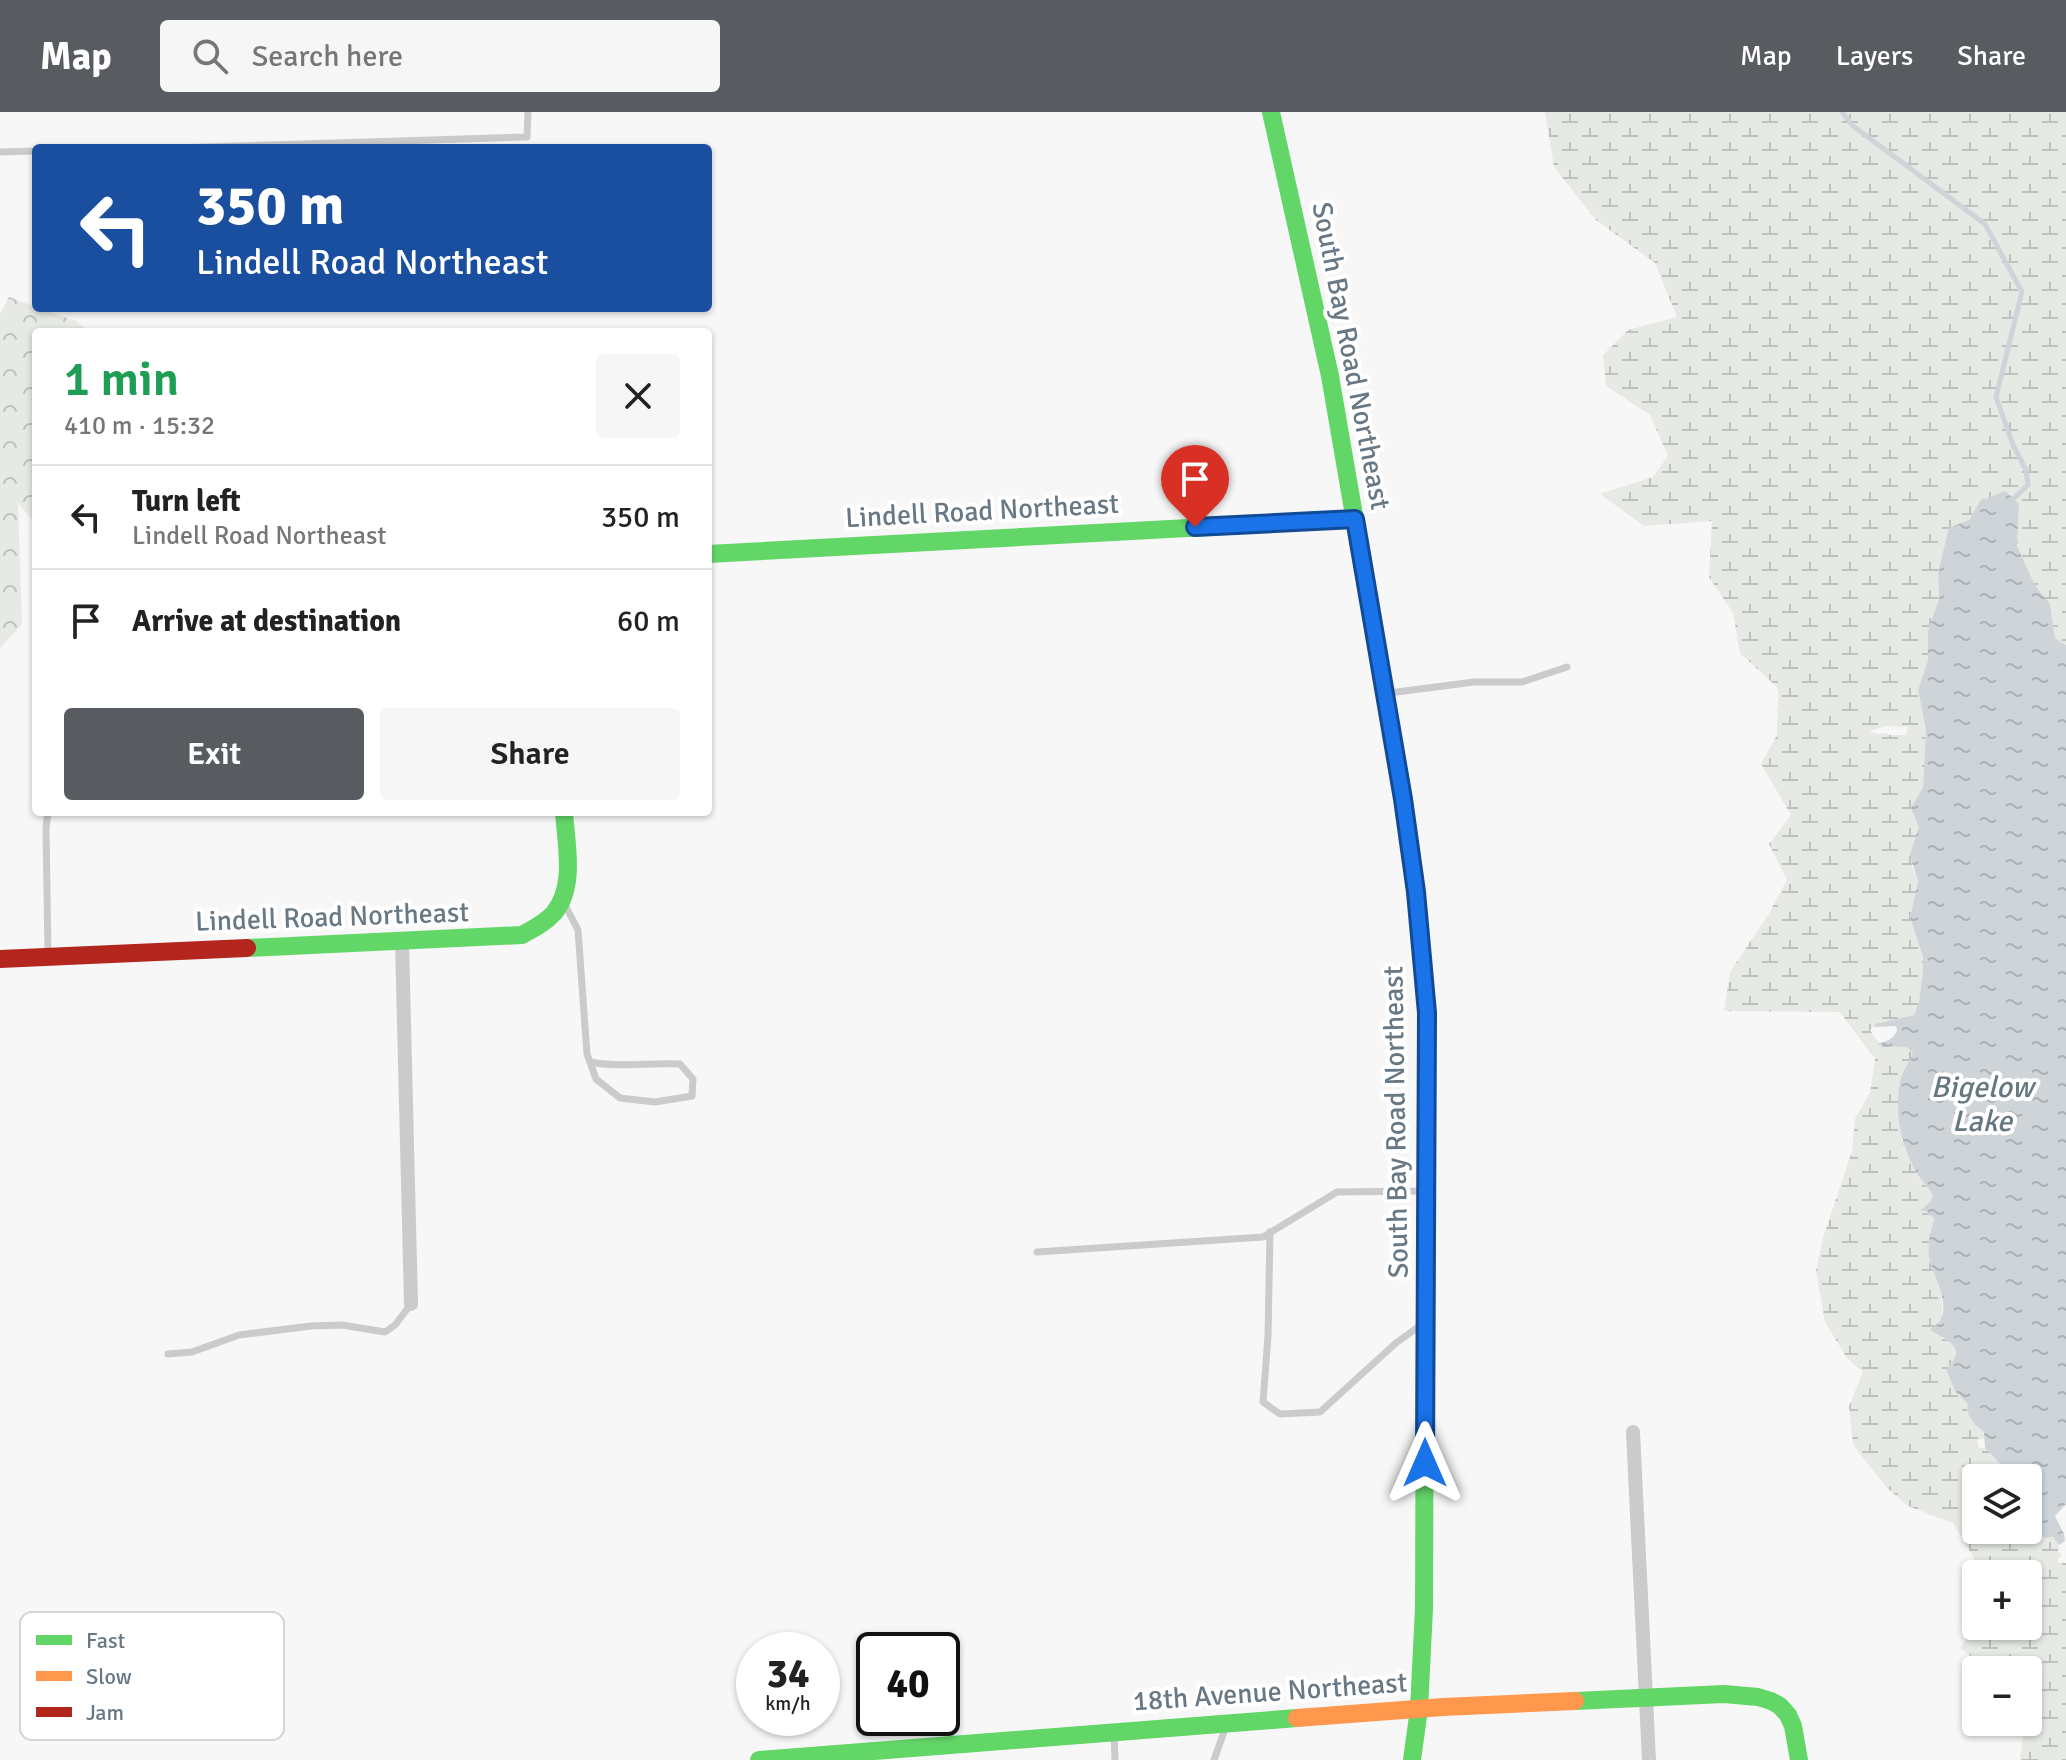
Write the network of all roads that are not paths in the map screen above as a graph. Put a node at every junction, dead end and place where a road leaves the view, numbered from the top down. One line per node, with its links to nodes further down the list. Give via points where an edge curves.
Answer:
1 (528, 112): 3 (lane, via 527,137)
2 (1271, 112): 6 (street, South Bay Road Northeast, via 1330,376)
3 (303, 144)
4 (32, 151): 5 (lane)
5 (0, 152)
6 (1355, 519): 7 (street, Lindell Road Northeast); 9 (street, South Bay Road Northeast)
7 (712, 554)
8 (1567, 667): 9 (lane, via 1522,682 1474,682)
9 (1385, 694): 17 (street, South Bay Road Northeast, via 1409,840 1427,1013)
10 (48, 816): 14 (lane)
11 (564, 816): 12 (street)
12 (563, 901): 13 (street, Lindell Road Northeast, via 549,921 522,935); 16 (lane, via 578,930)
13 (402, 942): 14 (street, Lindell Road Northeast); 20 (street)
14 (48, 957): 15 (street, Lindell Road Northeast)
15 (0, 959)
16 (590, 1062): 16 (lane, via 596,1079 620,1098 655,1102 692,1096 693,1079 680,1064)
17 (1426, 1191): 18 (lane, via 1337,1192); 21 (street, South Bay Road Northeast)
18 (1270, 1232): 19 (lane, via 1263,1237); 21 (lane, via 1263,1402 1280,1414 1320,1412)
19 (1037, 1252)
20 (411, 1304): 22 (lane, via 385,1332 311,1326 239,1335 192,1352)
21 (1426, 1321): 25 (street, South Bay Road Northeast)
22 (168, 1354)
23 (1633, 1432): 24 (street)
24 (1646, 1698): 25 (street, 18th Avenue Northeast); 32 (street); 33 (street, 18th Avenue Northeast, via 1767,1699 1791,1719)
25 (1419, 1709): 26 (street, 18th Avenue Northeast); 31 (street, South Bay Road Northeast)
26 (1227, 1724): 27 (street, 18th Avenue Northeast); 30 (lane)
27 (1114, 1733): 28 (street, 18th Avenue Northeast); 29 (lane)
28 (759, 1760)
29 (1115, 1760)
30 (1214, 1760)
31 (1412, 1760)
32 (1649, 1760)
33 (1799, 1760)

